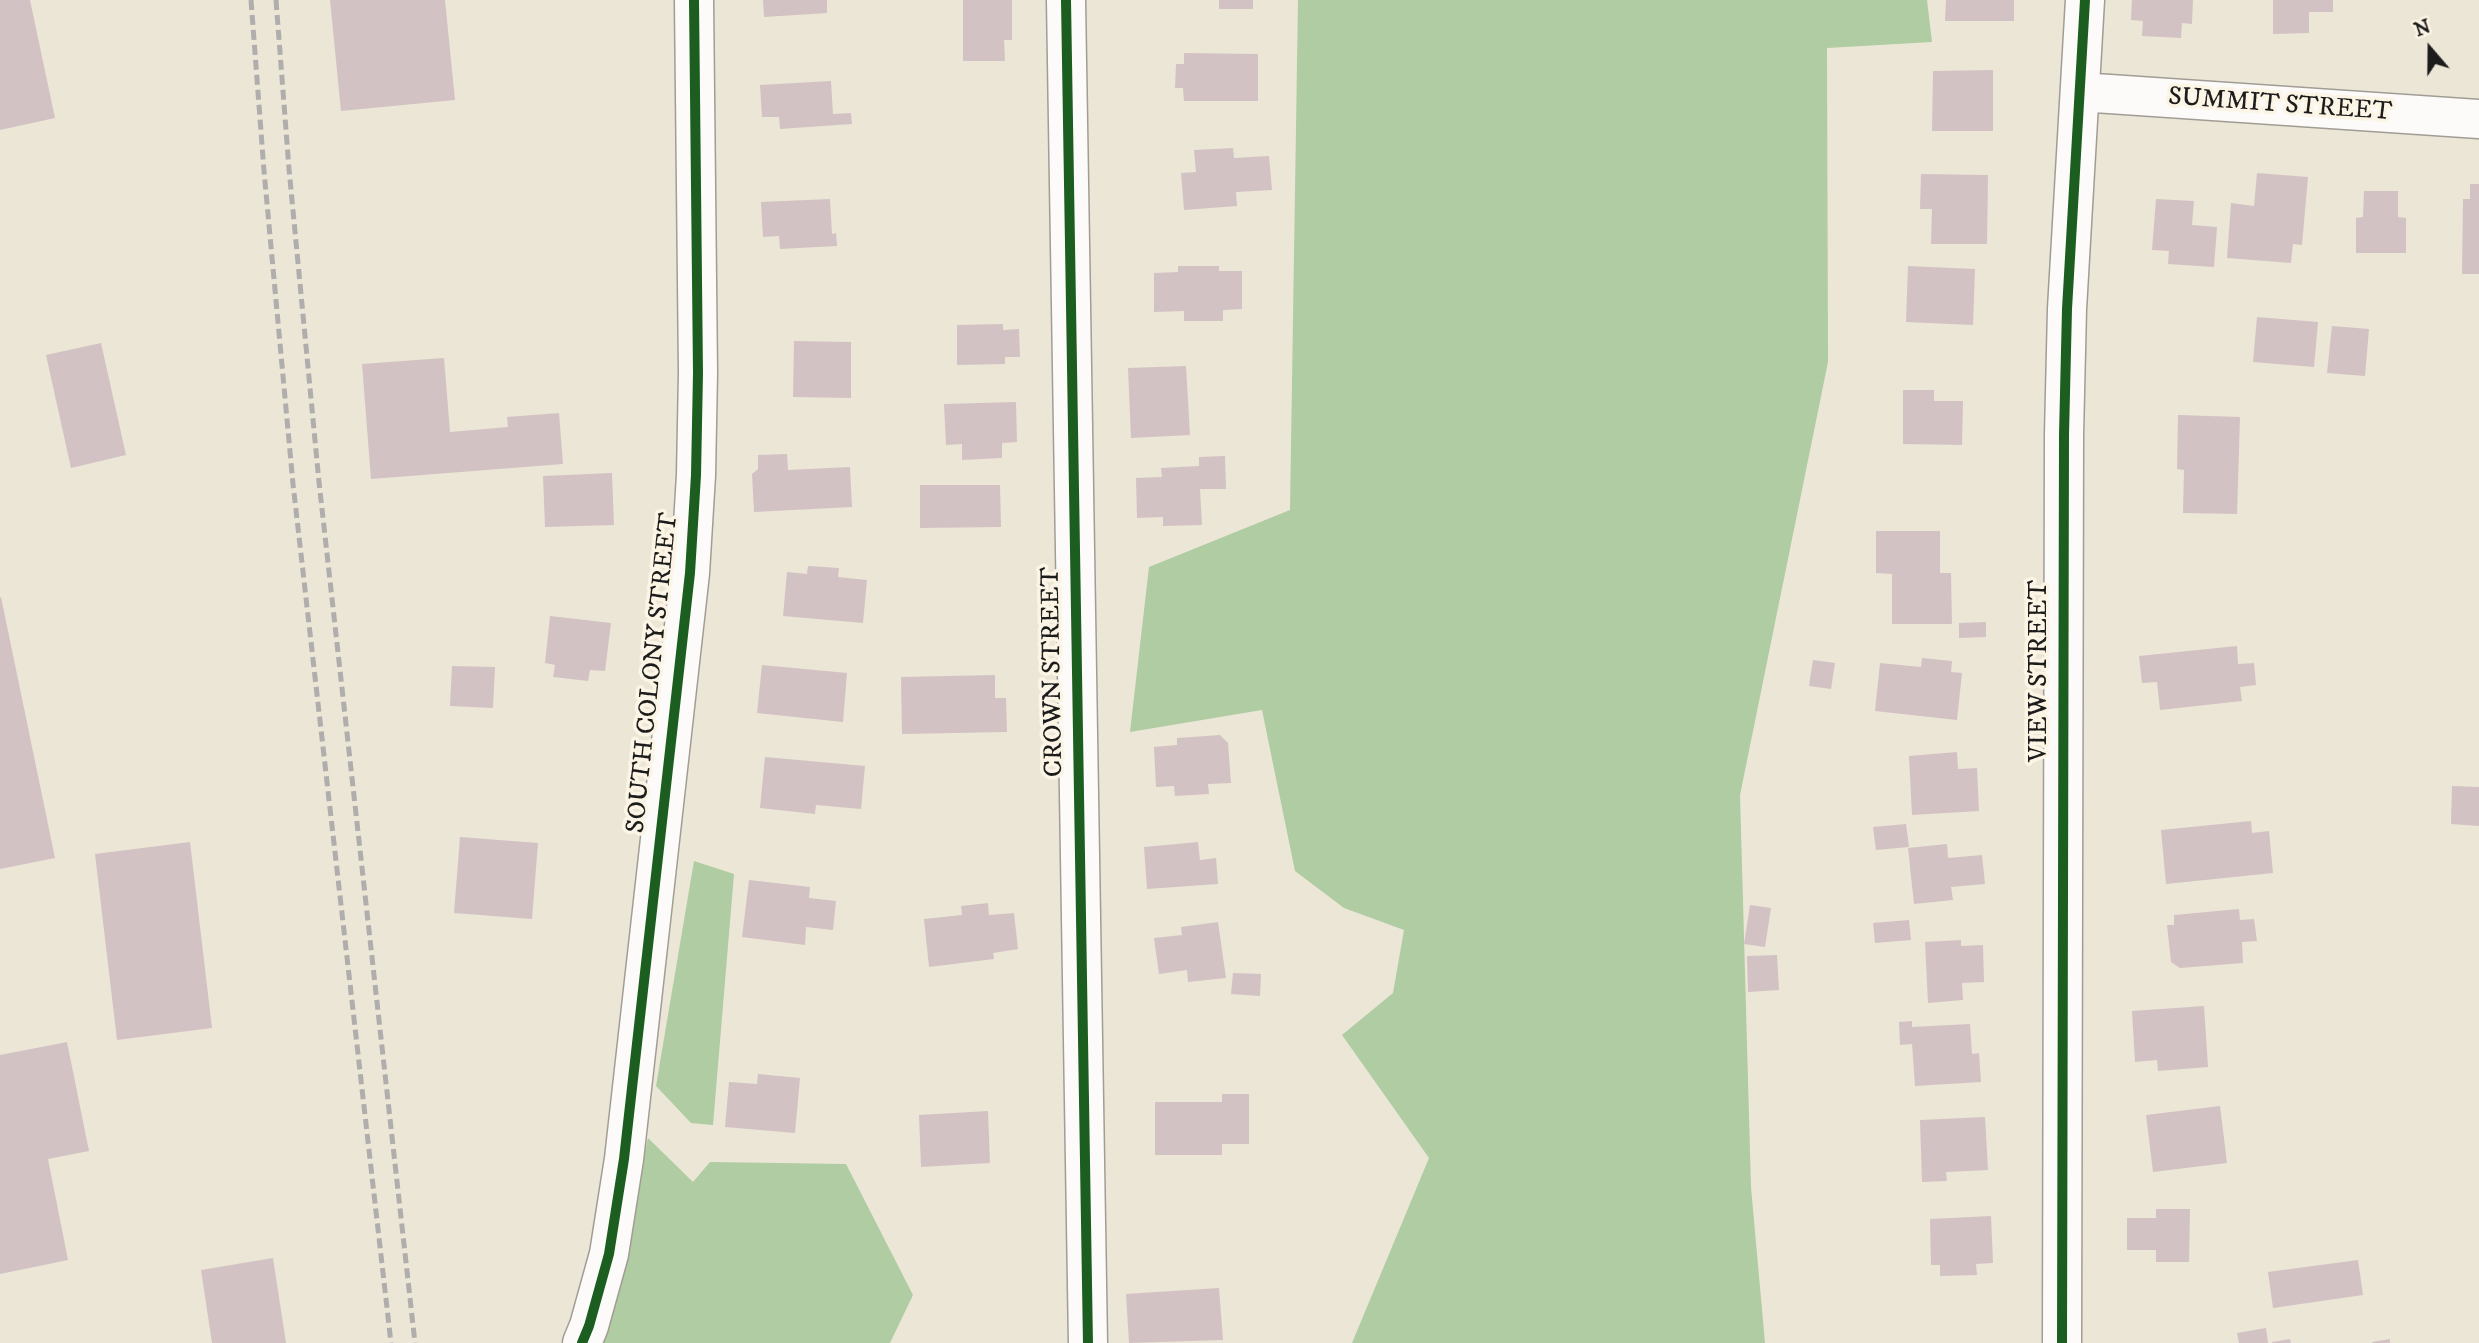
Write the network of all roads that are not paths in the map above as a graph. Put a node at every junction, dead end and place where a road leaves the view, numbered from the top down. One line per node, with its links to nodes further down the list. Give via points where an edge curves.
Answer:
1 (694, 0): 6 (street, SOUTH COLONY STREET, via 698,373 690,573 624,1159 609,1254)
2 (1066, 0): 7 (street, CROWN STREET)
3 (2085, 0): 4 (street, VIEW STREET)
4 (2080, 92): 5 (street, SUMMIT STREET); 8 (street, VIEW STREET, via 2064,435)
5 (2479, 119)
6 (582, 1343)
7 (1088, 1343)
8 (2062, 1343)

